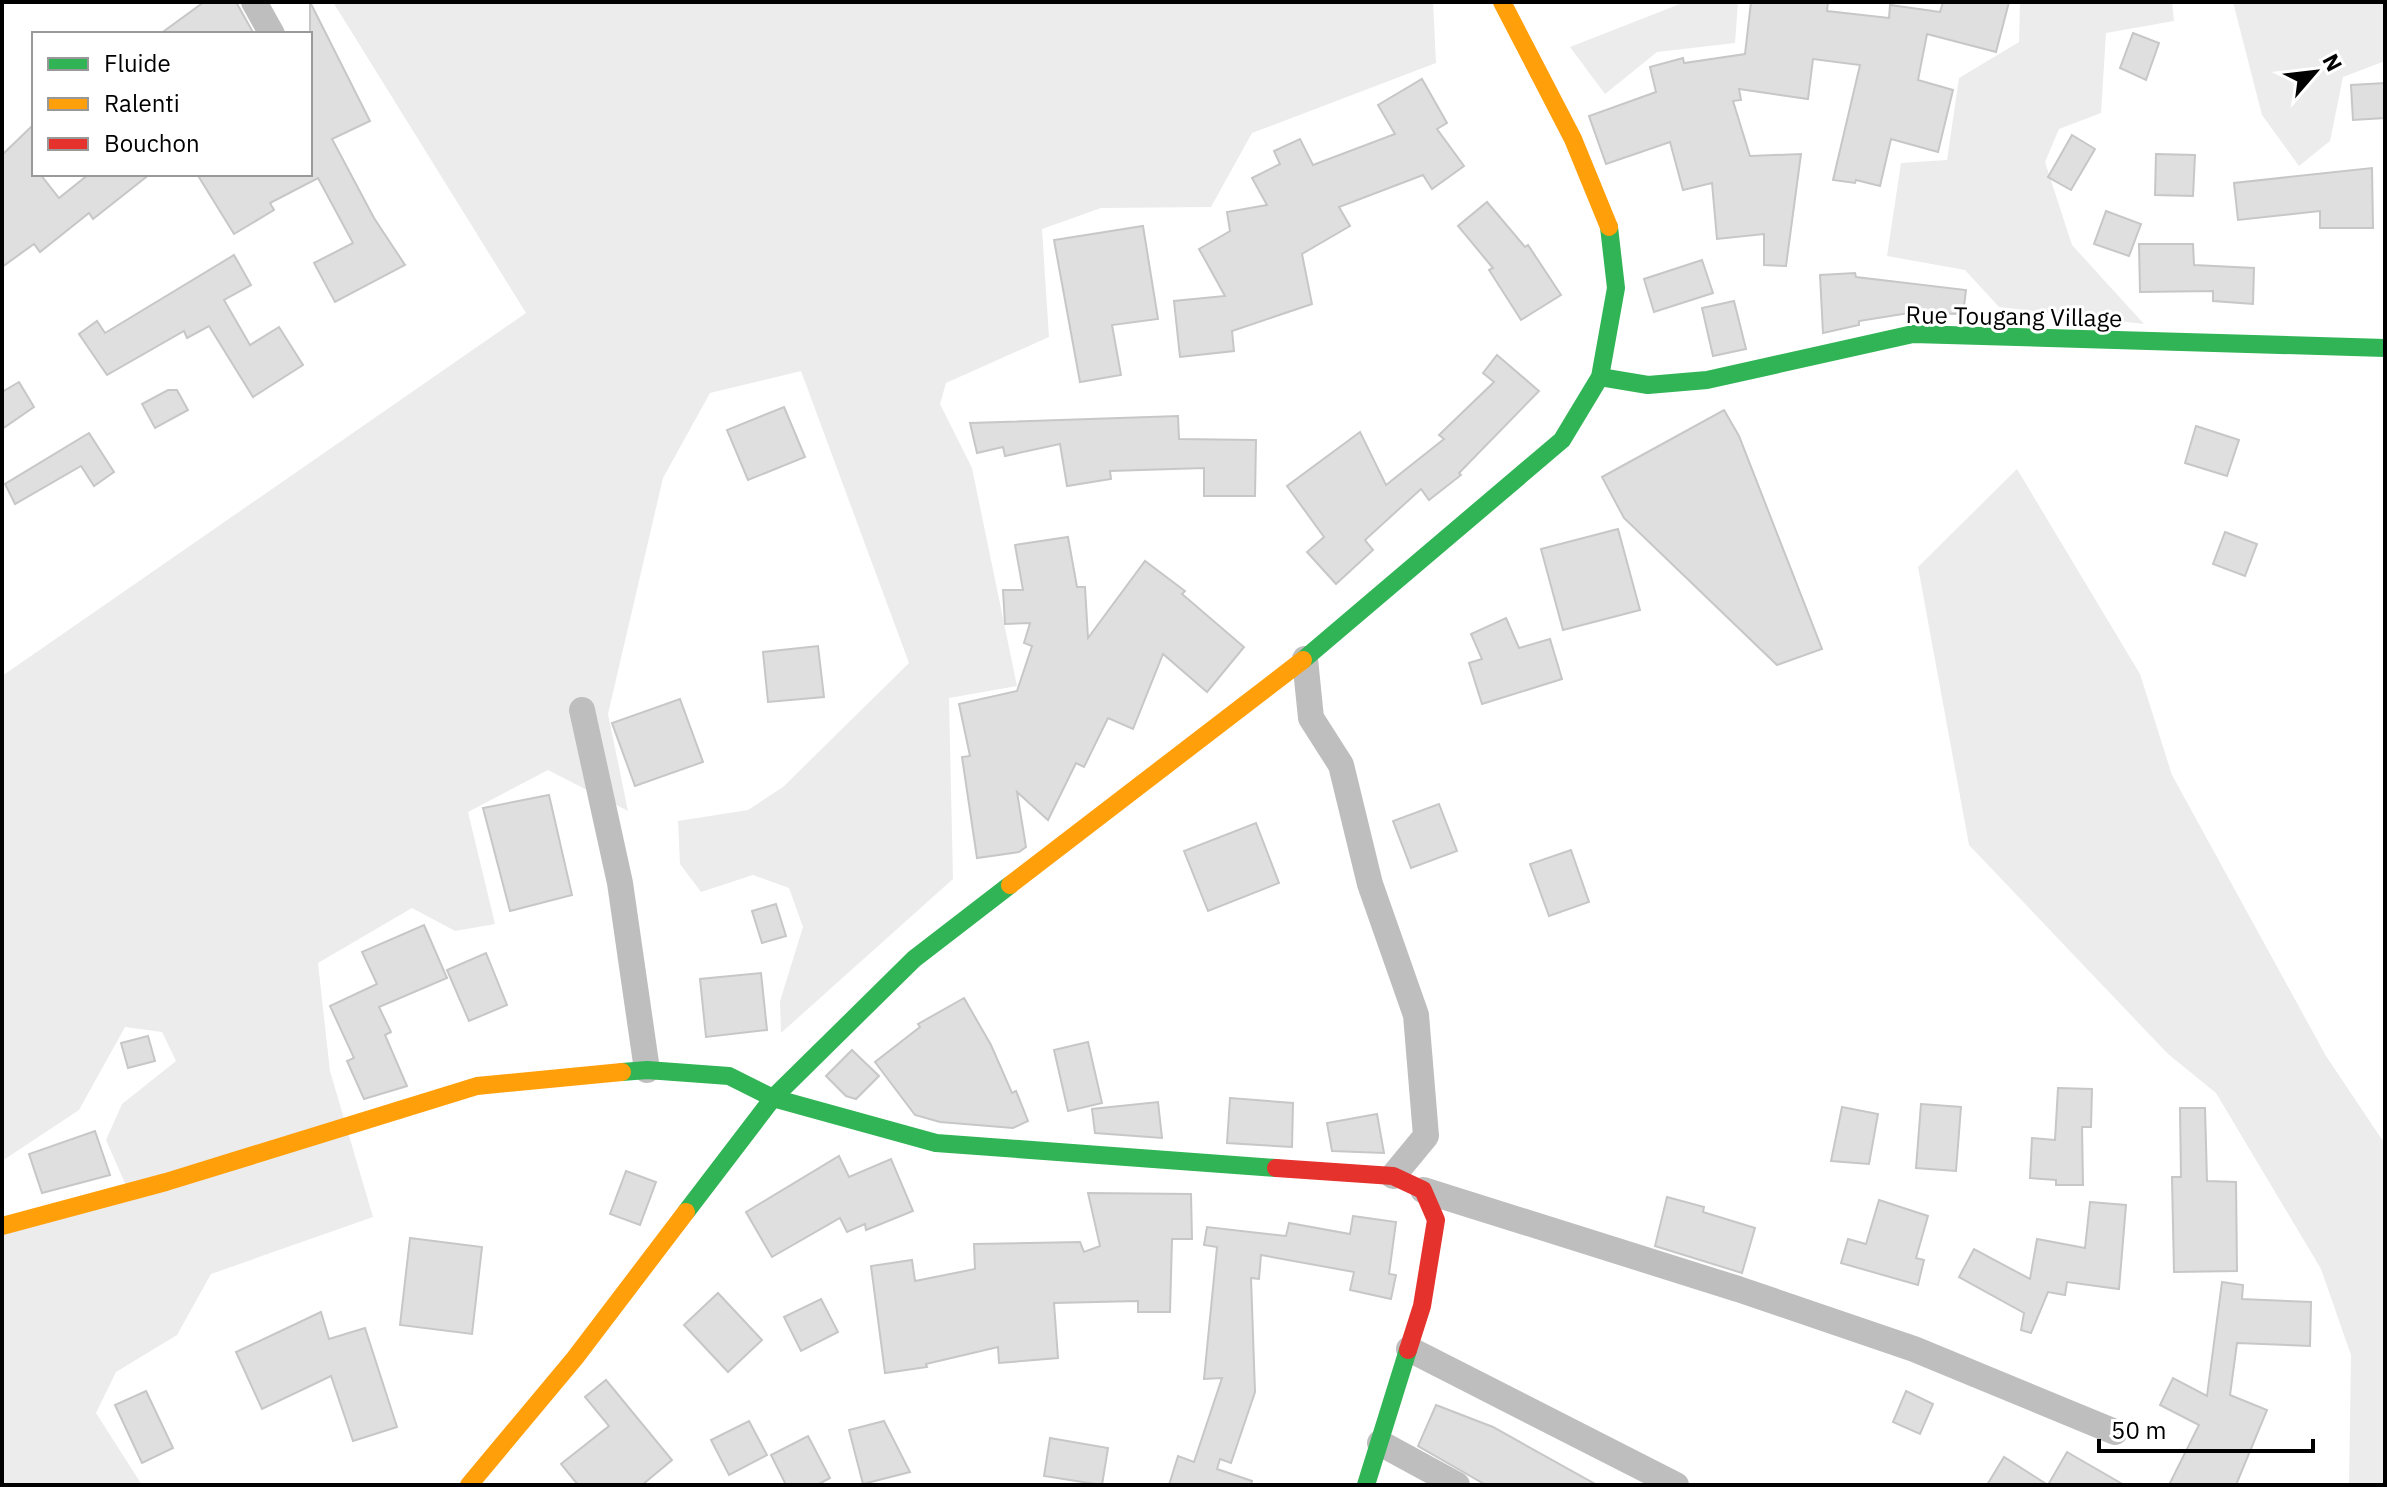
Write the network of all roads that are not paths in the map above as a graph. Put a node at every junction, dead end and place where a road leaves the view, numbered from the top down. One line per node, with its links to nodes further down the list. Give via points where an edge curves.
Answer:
1 (254, 2): 3 (street)
2 (1502, 2): 5 (street, via 1573,139 1612,234 1616,288)
3 (271, 32)
4 (2385, 348): 5 (street, Rue Tougang Village, via 1913,334 1707,380 1648,385)
5 (1600, 377): 6 (street, via 1562,440)
6 (1305, 659): 9 (street, via 914,959); 10 (street, via 1311,718 1341,765 1370,884 1416,1015 1426,1136)
7 (582, 710): 8 (street, via 620,883)
8 (647, 1070): 9 (street, via 729,1076); 12 (street, via 477,1086 166,1182)
9 (773, 1098): 10 (street, via 936,1143); 16 (street, via 575,1358)
10 (1393, 1176): 11 (street)
11 (1423, 1190): 13 (street, via 1436,1220); 14 (street, via 1914,1349)
12 (2, 1226)
13 (1409, 1349): 15 (street); 19 (street)
14 (2115, 1432)
15 (1380, 1443): 17 (street); 18 (street)
16 (469, 1485)
17 (1366, 1485)
18 (1457, 1485)
19 (1676, 1485)

